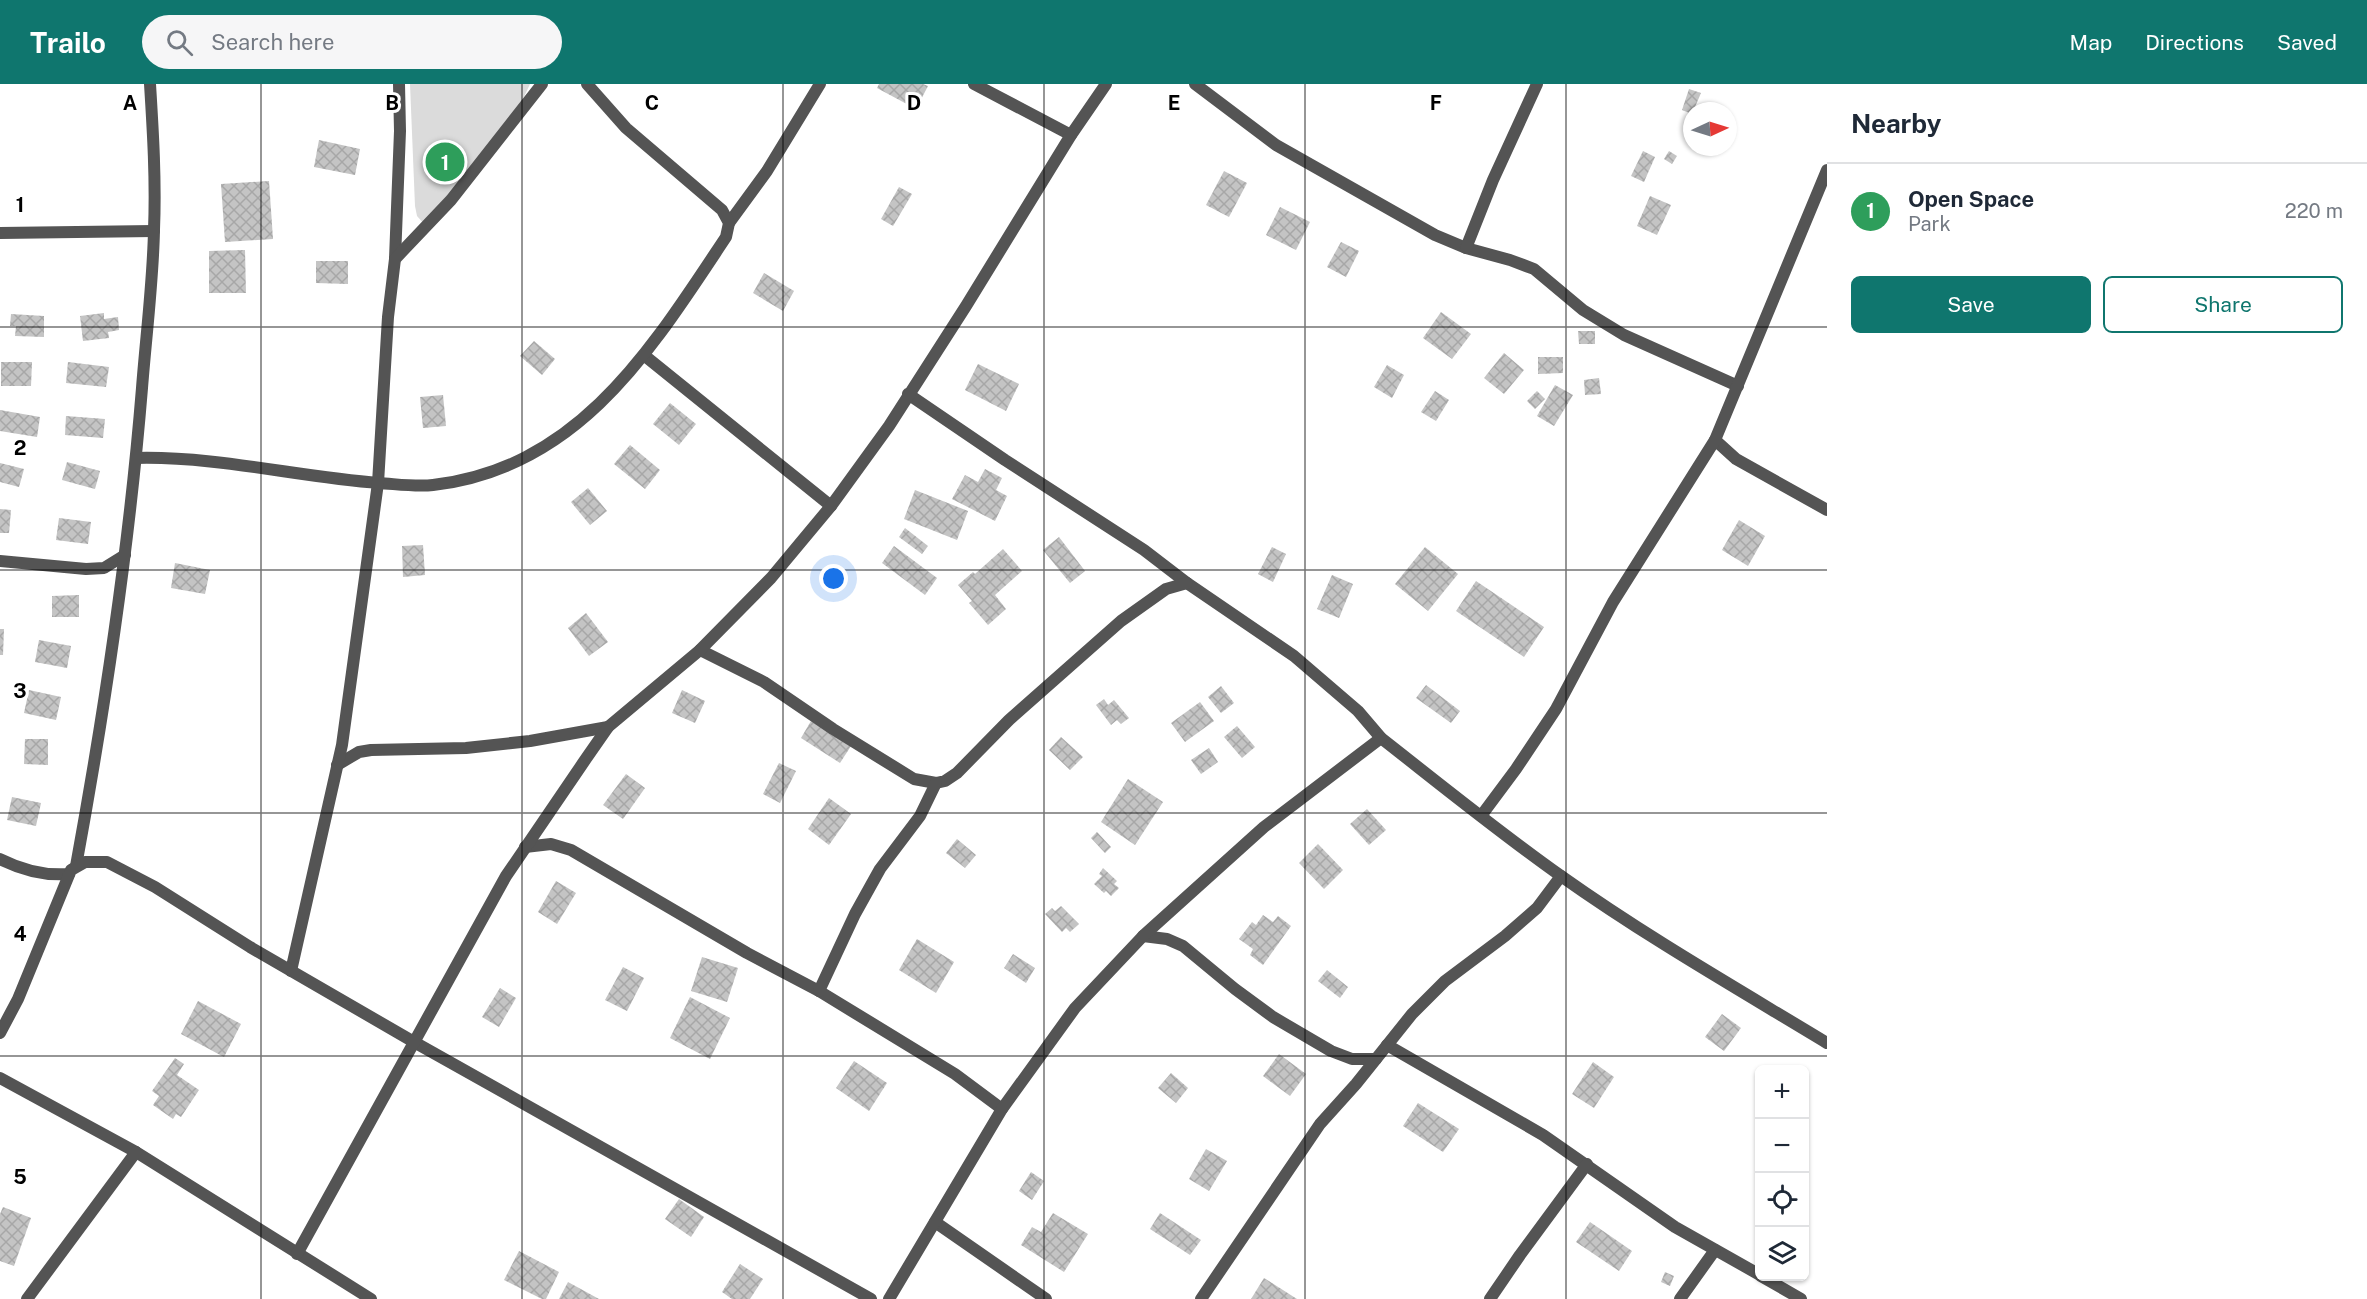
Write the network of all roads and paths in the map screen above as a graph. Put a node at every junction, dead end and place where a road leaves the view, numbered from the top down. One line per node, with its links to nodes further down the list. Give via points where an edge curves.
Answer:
1 (150, 84): 15 (street)
2 (399, 84): 18 (street)
3 (542, 84): 18 (street, via 451,200)
4 (587, 84): 14 (street, via 626,128 722,210)
5 (820, 84): 14 (street, via 767,171)
6 (974, 84): 10 (street)
7 (1106, 84): 10 (street)
8 (1195, 84): 17 (street, via 1276,145 1436,235)
9 (1537, 84): 17 (street)
10 (1071, 135): 21 (street)
11 (1827, 170): 13 (street)
12 (1827, 197): 13 (street)
13 (1814, 199): 20 (street)
14 (729, 223): 19 (street, via 726,237)
15 (154, 231): 16 (street); 23 (street)
16 (0, 233)
17 (1467, 248): 20 (street, via 1534,269 1582,310 1624,335)
18 (395, 259): 24 (street)
19 (645, 356): 24 (street, via 580,422 500,470 431,485); 25 (street)
20 (1738, 386): 22 (street)
21 (908, 394): 25 (street); 29 (street, via 1144,550)
22 (1715, 440): 26 (street, via 1736,459); 35 (street, via 1613,602 1556,709)
23 (136, 458): 24 (street, via 172,457); 27 (street)
24 (378, 483): 33 (street)
25 (831, 506): 30 (street, via 771,578)
26 (1827, 510)
27 (126, 555): 28 (street, via 104,568 86,569); 38 (street, via 99,732)
28 (0, 561)
29 (1187, 583): 32 (street, via 1294,656 1358,711); 34 (street, via 1166,590 1121,621 1009,720 957,773)
30 (700, 650): 31 (street); 34 (street, via 764,682 914,778)
31 (608, 726): 33 (street, via 466,748 365,751); 36 (street)
32 (1381, 738): 35 (street); 40 (street, via 1264,827)
33 (337, 765): 41 (street)
34 (936, 783): 42 (street, via 920,816 880,869)
35 (1481, 816): 39 (street)
36 (525, 847): 42 (street, via 550,844 570,850); 44 (street)
37 (0, 859): 38 (street, via 54,876)
38 (72, 870): 41 (street, via 85,862 107,862 155,886); 43 (street)
39 (1562, 876): 45 (street, via 1698,966); 46 (street, via 1537,908 1445,981)
40 (1143, 936): 47 (street, via 1183,946 1274,1017 1331,1052 1352,1059); 49 (street, via 1075,1008)
41 (291, 971): 44 (street)
42 (819, 991): 49 (street, via 955,1074)
43 (0, 1034)
44 (414, 1042): 54 (street); 59 (street)
45 (1827, 1043)
46 (1387, 1045): 47 (street); 51 (street)
47 (1376, 1059): 62 (street, via 1320,1124)
48 (0, 1078): 50 (street)
49 (1002, 1108): 52 (street)
50 (135, 1152): 54 (street); 57 (street)
51 (1587, 1164): 53 (street, via 1675,1227); 63 (street)
52 (936, 1222): 60 (street); 61 (street)
53 (1715, 1250): 55 (street); 64 (street)
54 (297, 1254): 58 (street)
55 (1755, 1273)
56 (1769, 1281): 65 (street)
57 (27, 1299)
58 (371, 1299)
59 (871, 1299)
60 (889, 1299)
61 (1046, 1299)
62 (1201, 1299)
63 (1490, 1299)
64 (1680, 1299)
65 (1801, 1299)

